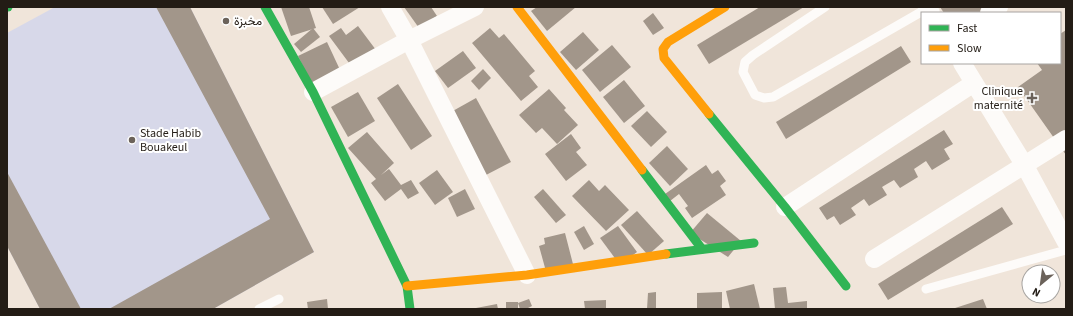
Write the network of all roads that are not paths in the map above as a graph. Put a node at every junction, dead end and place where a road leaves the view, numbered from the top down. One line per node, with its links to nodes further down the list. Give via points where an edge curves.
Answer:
1 (266, 7): 11 (street)
2 (390, 7): 8 (street)
3 (475, 7): 8 (street)
4 (517, 7): 17 (street)
5 (725, 7): 14 (street, via 668,42 662,52 664,58)
6 (825, 7): 7 (lane, via 745,62 743,72 755,95 773,97)
7 (921, 14)
8 (409, 40): 11 (street); 20 (street)
9 (963, 64): 10 (street)
10 (974, 83): 13 (street); 14 (street)
11 (313, 92): 21 (street)
12 (1066, 140): 13 (street)
13 (1025, 166): 15 (street); 19 (street)
14 (785, 207): 22 (street)
15 (1066, 242)
16 (754, 244): 17 (street)
17 (702, 249): 20 (street)
18 (1066, 250): 23 (lane)
19 (874, 259)
20 (527, 275): 21 (street)
21 (407, 286): 26 (street)
22 (846, 286)
23 (926, 288)
24 (279, 299): 25 (lane)
25 (259, 309)
26 (410, 309)

